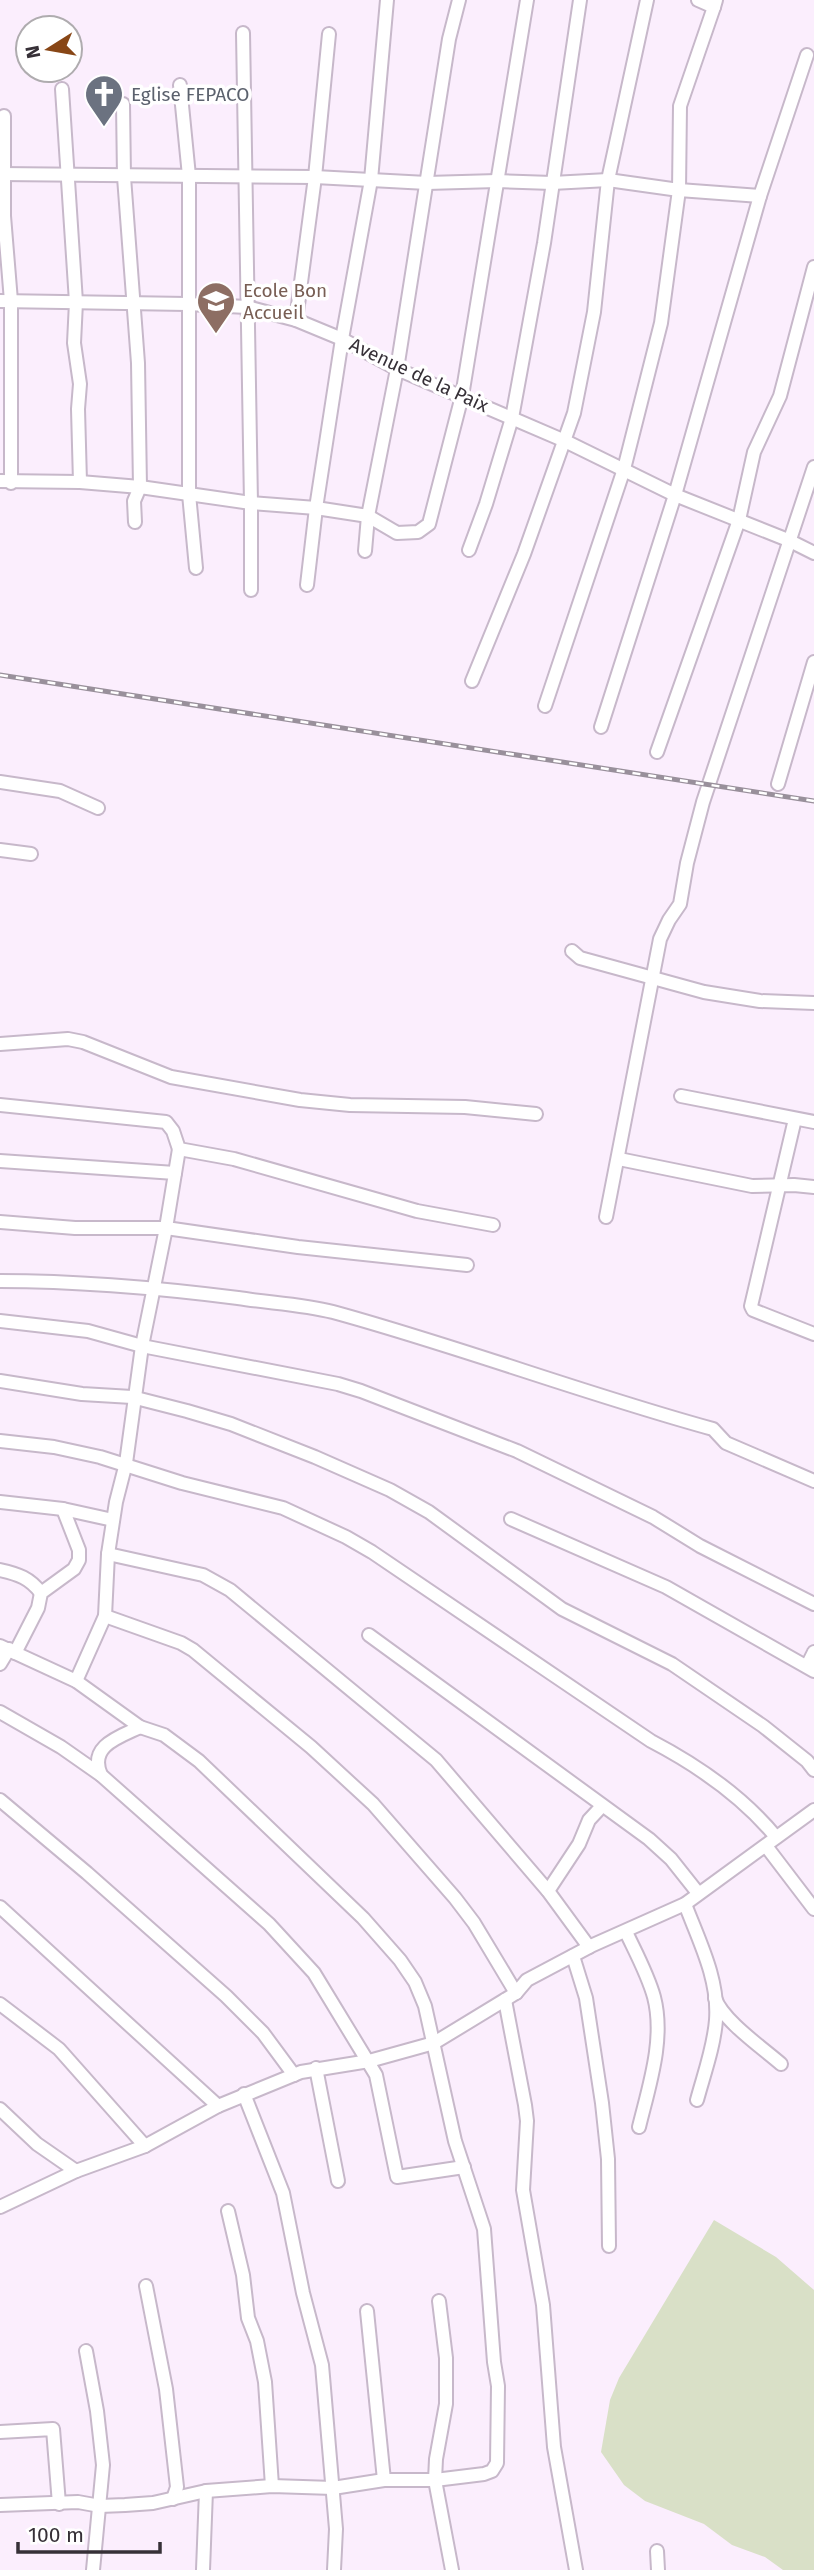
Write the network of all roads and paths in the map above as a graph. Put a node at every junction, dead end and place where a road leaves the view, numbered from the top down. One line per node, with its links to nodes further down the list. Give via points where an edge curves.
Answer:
1 (387, 0): 21 (street)
2 (459, 0): 24 (street)
3 (527, 0): 23 (street)
4 (580, 0): 25 (street)
5 (647, 0): 22 (street)
6 (698, 0): 7 (street)
7 (715, 3): 26 (street, via 680,106)
8 (243, 33): 20 (street)
9 (329, 34): 19 (street)
10 (807, 55): 27 (street)
11 (180, 86): 17 (street)
12 (62, 89): 16 (street)
13 (123, 104): 18 (street)
14 (4, 116): 15 (street)
15 (2, 174): 16 (street); 29 (street)
16 (66, 176): 18 (street); 30 (street)
17 (188, 176): 18 (street); 20 (street); 32 (street)
18 (124, 177): 31 (street)
19 (315, 177): 20 (street); 21 (street); 34 (street)
20 (244, 178): 33 (street)
21 (371, 180): 24 (street); 35 (street)
22 (608, 180): 25 (street); 26 (street); 39 (street, via 594,312)
23 (497, 181): 24 (street); 25 (street); 37 (street)
24 (427, 183): 36 (street)
25 (552, 183): 38 (street)
26 (679, 190): 27 (street); 41 (street, via 661,323)
27 (760, 196): 46 (street)
28 (814, 267): 50 (street, via 780,396 754,453)
29 (5, 301): 30 (street, Avenue de la Paix); 42 (street)
30 (76, 302): 31 (street, Avenue de la Paix); 43 (street)
31 (135, 303): 32 (street, Avenue de la Paix); 44 (street)
32 (187, 304): 33 (street, Avenue de la Paix); 45 (street)
33 (247, 307): 34 (street, Avenue de la Paix); 47 (street)
34 (296, 320): 35 (street, Avenue de la Paix)
35 (342, 339): 36 (street, Avenue de la Paix); 48 (street)
36 (397, 369): 37 (street, Avenue de la Paix); 49 (street)
37 (462, 396): 38 (street, Avenue de la Paix); 49 (street, via 429,524 418,532 397,533)
38 (512, 418): 39 (street, Avenue de la Paix); 53 (street)
39 (565, 441): 41 (street, Avenue de la Paix); 60 (street)
40 (814, 467): 52 (street)
41 (624, 469): 46 (street, Avenue de la Paix); 61 (street)
42 (6, 482): 43 (street)
43 (80, 482): 44 (street)
44 (140, 487): 45 (street); 51 (street, via 134,501)
45 (188, 494): 47 (street); 56 (street)
46 (675, 495): 50 (street, Avenue de la Paix); 62 (street)
47 (251, 503): 48 (street); 58 (street)
48 (316, 508): 49 (street); 57 (street)
49 (368, 516): 54 (street)
50 (739, 520): 52 (street, Avenue de la Paix); 63 (street)
51 (135, 522)
52 (788, 540): 55 (street, Avenue de la Paix); 70 (street, via 703,802 680,904 660,939)
53 (468, 550)
54 (365, 551)
55 (814, 553)
56 (196, 568)
57 (307, 585)
58 (251, 590)
59 (814, 662): 65 (street)
60 (472, 681)
61 (545, 706)
62 (601, 727)
63 (657, 752)
64 (0, 782): 66 (street, via 60,792)
65 (778, 785)
66 (98, 808)
67 (0, 850): 68 (street)
68 (31, 854)
69 (572, 951): 70 (street, via 580,958)
70 (653, 978): 71 (street, via 760,1001); 79 (street)
71 (814, 1003)
72 (0, 1044): 75 (street, via 68,1039 171,1077 313,1102)
73 (681, 1096): 76 (street)
74 (0, 1105): 78 (street, via 166,1122)
75 (536, 1114)
76 (795, 1119): 77 (street); 82 (street)
77 (814, 1122)
78 (179, 1149): 81 (street); 86 (street, via 234,1159 417,1211)
79 (619, 1159): 82 (street, via 752,1186); 84 (street)
80 (0, 1161): 81 (street)
81 (175, 1174): 87 (street)
82 (780, 1185): 83 (street); 92 (street, via 751,1306)
83 (814, 1188)
84 (606, 1217)
85 (0, 1222): 87 (street)
86 (493, 1225)
87 (166, 1228): 88 (street); 90 (street)
88 (467, 1265)
89 (0, 1281): 90 (street)
90 (153, 1287): 93 (street); 98 (street, via 314,1308 457,1348 713,1429 726,1443)
91 (0, 1321): 93 (street, via 88,1331)
92 (814, 1334)
93 (142, 1346): 95 (street); 106 (street, via 338,1384 421,1413 598,1490)
94 (0, 1381): 95 (street)
95 (135, 1398): 97 (street); 116 (street, via 232,1424 390,1490 429,1512 562,1609 672,1664 763,1726)
96 (0, 1441): 97 (street)
97 (126, 1463): 102 (street); 121 (street, via 283,1508 372,1552 631,1728 684,1758 758,1815)
98 (814, 1481)
99 (0, 1502): 100 (street)
100 (63, 1510): 102 (street); 105 (street, via 79,1560 74,1569)
101 (511, 1519): 112 (street, via 666,1587)
102 (113, 1520): 103 (street)
103 (108, 1554): 107 (street); 122 (street, via 187,1570 230,1590 436,1760)
104 (0, 1570): 105 (street, via 18,1574)
105 (41, 1593): 109 (street, via 38,1608)
106 (814, 1604)
107 (106, 1616): 113 (street); 131 (street, via 193,1650 312,1746 373,1804 455,1898 474,1923)
108 (369, 1635): 119 (street)
109 (8, 1649): 111 (street); 113 (street)
110 (814, 1652): 112 (street)
111 (0, 1664)
112 (810, 1668)
113 (76, 1681): 115 (street)
114 (0, 1712): 117 (street)
115 (140, 1727): 117 (street, via 104,1746 99,1754); 133 (street, via 164,1735 199,1761 363,1918 415,1982)
116 (814, 1770)
117 (101, 1775): 134 (street, via 269,1924 314,1973)
118 (0, 1800): 137 (street, via 226,1996 263,2033)
119 (602, 1806): 122 (street); 123 (street, via 662,1849)
120 (814, 1810): 121 (street)
121 (771, 1842): 123 (street); 126 (street)
122 (548, 1891): 128 (street)
123 (698, 1894): 124 (street)
124 (685, 1904): 127 (street); 130 (street, via 708,1961)
125 (0, 1907): 140 (street)
126 (814, 1909)
127 (626, 1932): 128 (street); 142 (street, via 655,1998 657,2018 655,2057)
128 (589, 1947): 129 (street)
129 (573, 1956): 131 (street, via 527,1980); 149 (street, via 586,1998 604,2112)
130 (712, 1986): 135 (street, via 716,2003); 139 (street, via 714,2038)
131 (511, 1997): 133 (street); 169 (street, via 527,2121 523,2189 543,2305 554,2447)
132 (0, 2004): 143 (street, via 59,2049)
133 (434, 2043): 134 (street); 144 (street)
134 (369, 2061): 136 (street); 144 (street, via 376,2075 397,2177)
135 (781, 2064)
136 (316, 2068): 137 (street); 146 (street)
137 (294, 2075): 138 (street)
138 (244, 2094): 140 (street); 158 (street, via 283,2193 321,2365)
139 (697, 2100)
140 (218, 2106): 143 (street)
141 (0, 2109): 145 (street, via 37,2144)
142 (639, 2127)
143 (145, 2146): 145 (street)
144 (464, 2167): 156 (street, via 487,2254 498,2386 497,2463 484,2474)
145 (76, 2171): 147 (street)
146 (338, 2181)
147 (0, 2207)
148 (228, 2211): 157 (street, via 265,2382)
149 (609, 2246)
150 (146, 2286): 160 (street, via 166,2389 177,2487)
151 (439, 2301): 156 (street, via 446,2404)
152 (367, 2311): 155 (street)
153 (86, 2351): 163 (street, via 103,2465)
154 (0, 2432): 161 (street, via 53,2429)
155 (384, 2480): 156 (street); 158 (street)
156 (435, 2480): 168 (street)
157 (272, 2486): 158 (street); 159 (street)
158 (332, 2488): 167 (street)
159 (206, 2491): 160 (street); 166 (street)
160 (173, 2499): 163 (street)
161 (59, 2504): 162 (street); 163 (street)
162 (0, 2505)
163 (100, 2506): 165 (street)
164 (657, 2551): 170 (street)
165 (93, 2570)
166 (203, 2570)
167 (334, 2570)
168 (452, 2570)
169 (576, 2570)
170 (658, 2570)

